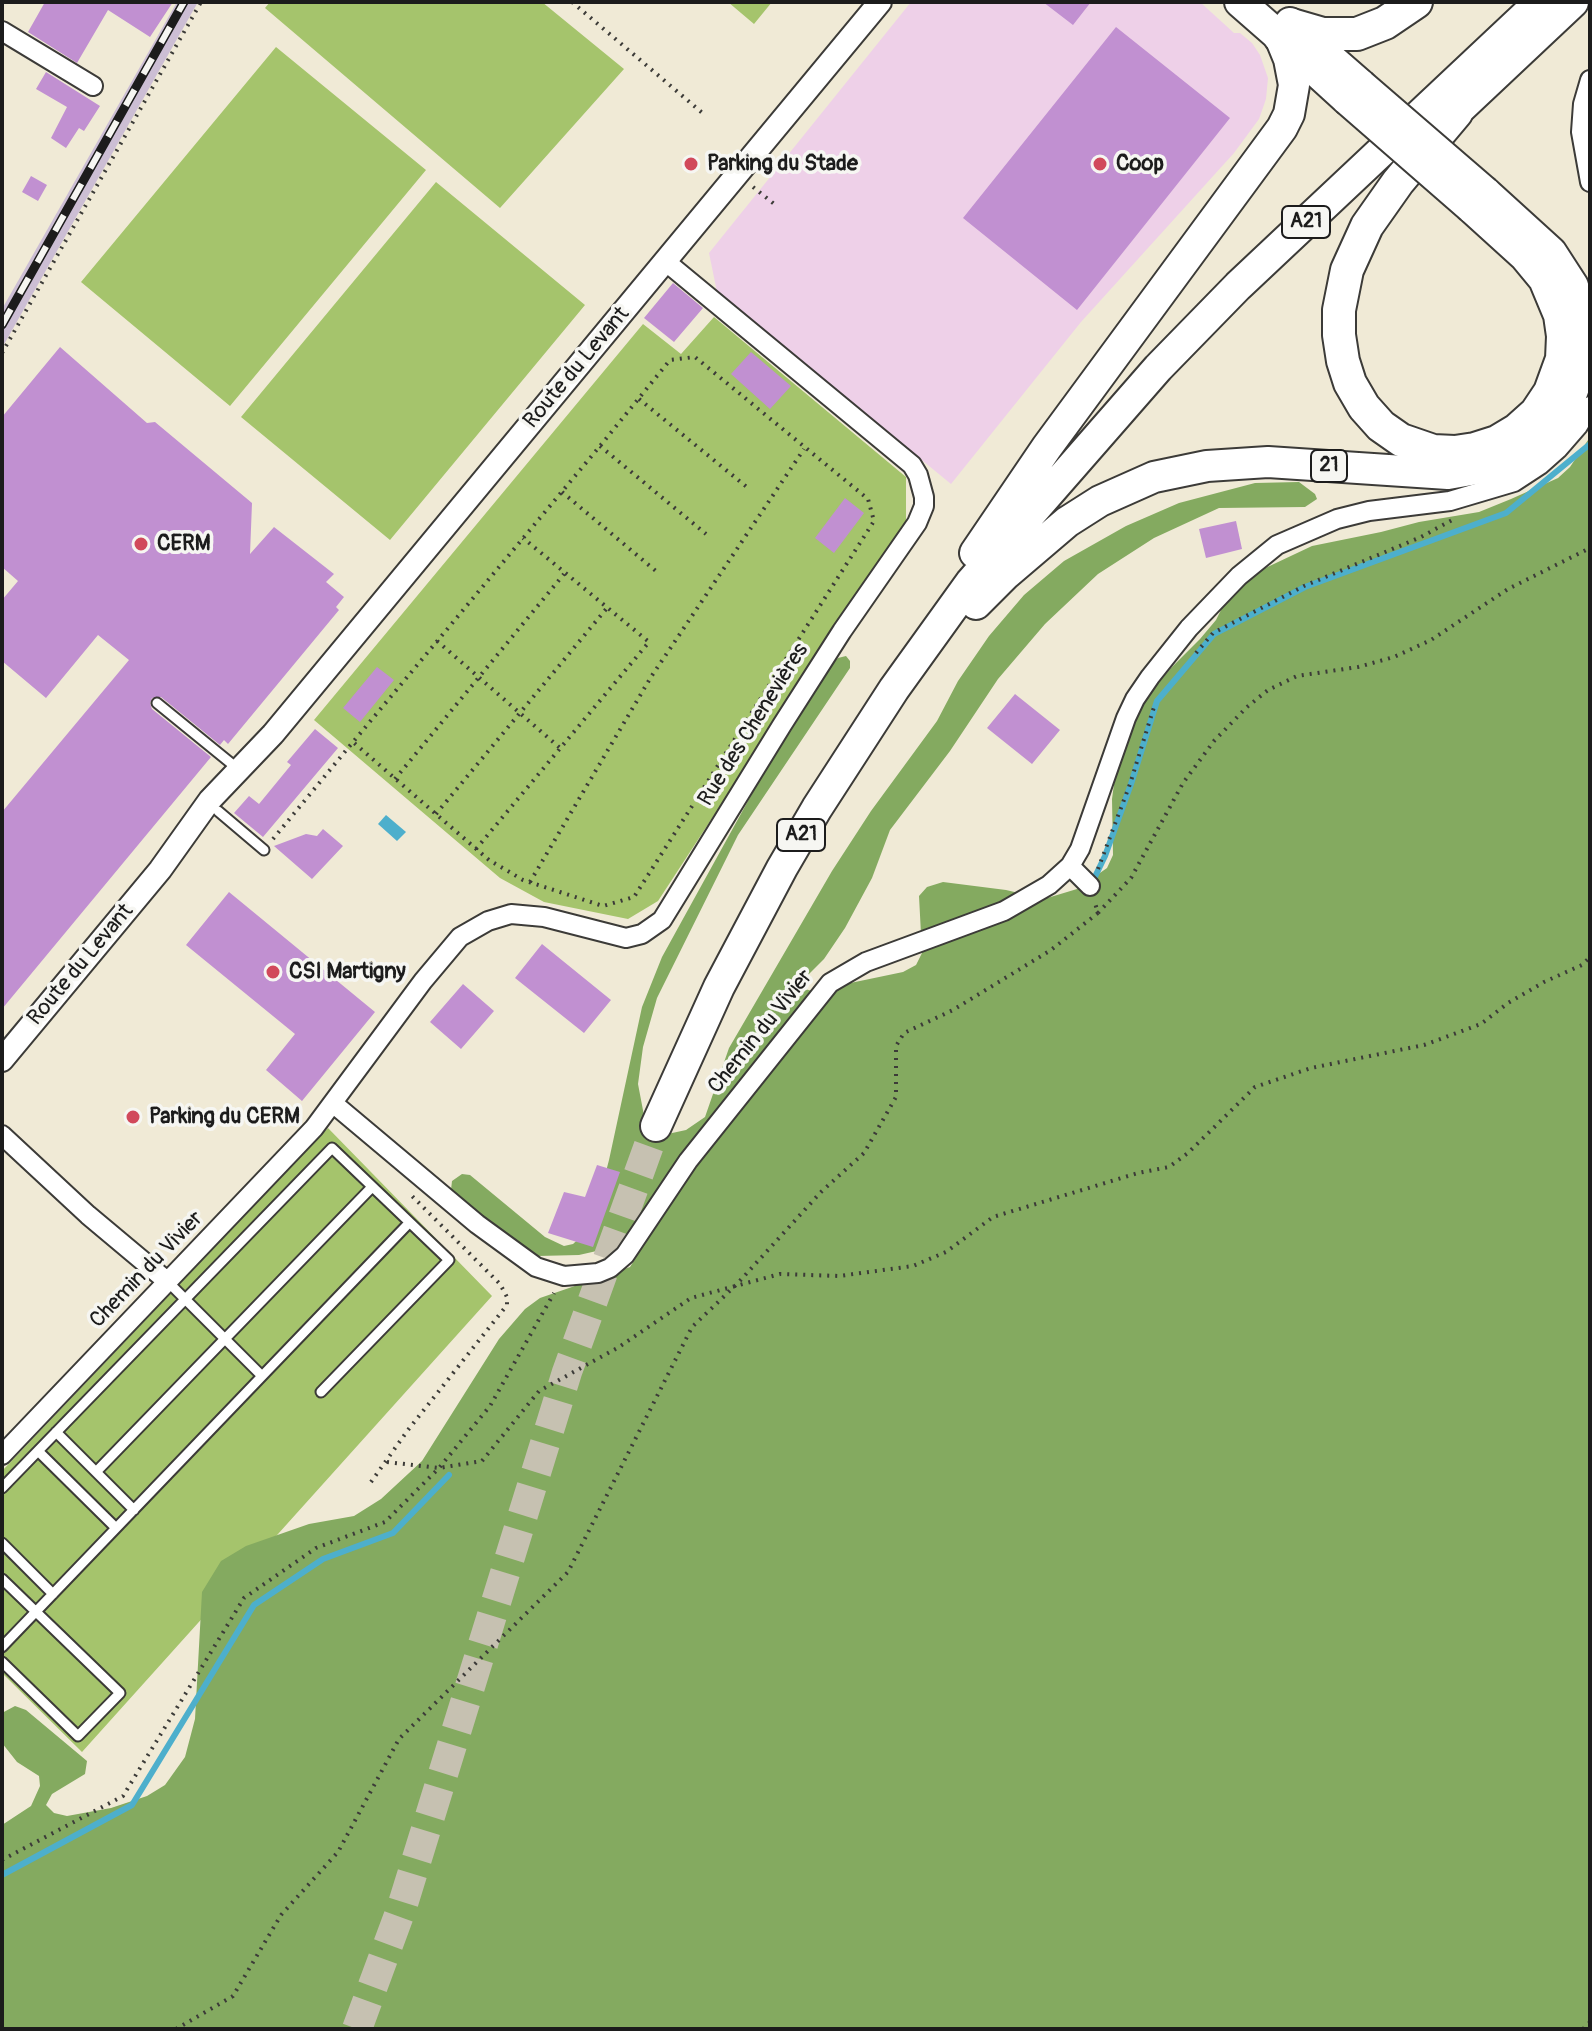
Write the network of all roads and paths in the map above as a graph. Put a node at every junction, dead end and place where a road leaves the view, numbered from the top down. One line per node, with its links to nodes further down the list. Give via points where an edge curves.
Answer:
1 (201, 2): 20 (path)
2 (572, 2): 14 (path)
3 (880, 2): 19 (street, Route du Levant)
4 (1240, 2): 10 (highway)
5 (1267, 2): 10 (highway)
6 (1416, 2): 10 (highway, via 1357,34)
7 (1540, 2): 25 (highway, A21, via 1238,286)
8 (1573, 2): 13 (highway, A21)
9 (2, 31): 12 (street)
10 (1286, 31): 17 (highway, bridge); 38 (highway, via 1294,85 1282,128 1007,504)
11 (1590, 80): 15 (street, via 1581,132)
12 (93, 86)
13 (1456, 113): 17 (highway, via 1367,226 1347,270 1339,310 1343,361 1364,407 1401,440 1433,451 1486,447 1517,430 1550,392 1562,359 1560,315 1545,279); 25 (highway, A21)
14 (706, 116)
15 (1590, 182)
16 (751, 185): 18 (path)
17 (1478, 199): 38 (highway, 21, via 1551,252 1578,303 1579,373 1568,404 1536,443 1501,463 1459,473 1233,463 1130,486 1043,541)
18 (778, 207)
19 (665, 261): 44 (street, Route du Levant); 57 (street, Rue des Chenevières, via 912,465 922,485 922,513 739,791 662,920 626,938 529,914 499,917 474,928 447,950)
20 (2, 353)
21 (639, 399): 23 (path); 24 (path, via 670,360 695,357); 26 (path)
22 (1590, 406): 50 (street, Chemin du Vivier, via 1558,449 1514,482 1450,501 1337,519 1277,545 1239,576 1189,628 1135,699)
23 (600, 446): 27 (path); 29 (path)
24 (804, 449): 52 (path, via 651,677); 52 (path, via 868,499 874,521 634,897 603,906)
25 (1084, 454): 38 (highway, A21, via 971,582)
26 (748, 488)
27 (562, 492): 30 (path); 32 (path)
28 (1454, 519): 36 (path, via 1213,633)
29 (706, 534)
30 (523, 538): 33 (path); 35 (path)
31 (1590, 548): 54 (path, via 1508,589 1431,640 1394,657 1297,676 1268,690 1214,741 1183,783 1131,878)
32 (657, 572)
33 (565, 573): 34 (path); 37 (path)
34 (607, 608): 41 (path); 43 (path, via 649,642)
35 (437, 641): 37 (path); 42 (path)
36 (1194, 656)
37 (478, 678): 41 (path); 45 (path)
38 (894, 689): 58 (highway, A21, via 775,881 719,987)
39 (1156, 700): 53 (path)
40 (157, 703): 44 (lane)
41 (520, 713): 43 (path); 47 (path)
42 (353, 742): 45 (path); 49 (path)
43 (560, 748): 48 (path)
44 (242, 772): 46 (street, Route du Levant); 51 (street, Route du Levant, via 199,814)
45 (395, 779): 47 (path)
46 (218, 811): 49 (lane); 51 (street, Route du Levant)
47 (436, 814): 48 (path)
48 (476, 849): 52 (path)
49 (264, 850)
50 (1070, 866): 53 (street); 62 (street, Chemin du Vivier, via 1004,911 838,977 688,1161 619,1262 598,1273)
51 (160, 870): 56 (street, Route du Levant)
52 (530, 882)
53 (1090, 886): 54 (path)
54 (1098, 913): 64 (path, via 1051,950 953,1010 904,1033 896,1046 896,1097 864,1153)
55 (1590, 957): 64 (path, via 1481,1024 1424,1045 1311,1068 1255,1087 1169,1167 993,1217 946,1252 913,1266 839,1276 780,1274)
56 (2, 1060)
57 (334, 1104): 62 (street, via 491,1236 536,1267); 63 (street, Chemin du Vivier)
58 (656, 1126)
59 (2, 1135): 63 (street)
60 (372, 1187): 61 (lane); 65 (lane, via 332,1148); 66 (lane)
61 (409, 1223): 67 (lane); 68 (lane, via 449,1260)
62 (564, 1276): 74 (path, via 490,1406)
63 (168, 1282): 65 (lane); 72 (street, Chemin du Vivier)
64 (737, 1284): 74 (path, via 691,1298 619,1347 539,1391 482,1461); 88 (path, via 692,1327 568,1572 399,1739 338,1852 281,1915 233,1996)
65 (185, 1299): 66 (lane); 70 (lane)
66 (227, 1340): 67 (lane); 75 (lane)
67 (262, 1376): 78 (lane)
68 (321, 1392)
69 (408, 1430): 73 (path)
70 (56, 1432): 71 (lane); 75 (lane)
71 (38, 1451): 77 (lane); 79 (lane)
72 (2, 1455)
73 (387, 1462): 74 (path); 76 (path)
74 (439, 1468): 86 (path, via 385,1522 316,1548 244,1598 123,1796)
75 (96, 1472): 78 (lane)
76 (371, 1482)
77 (2, 1488)
78 (134, 1510): 79 (lane)
79 (116, 1528): 82 (lane)
80 (2, 1543): 82 (lane)
81 (2, 1579): 83 (lane)
82 (53, 1594): 83 (lane)
83 (35, 1612): 84 (lane); 85 (lane, via 120,1693 78,1736)
84 (2, 1647)
85 (2, 1662)
86 (2, 1860)
87 (1590, 2022): 89 (path)
88 (176, 2029)
89 (1583, 2029)

